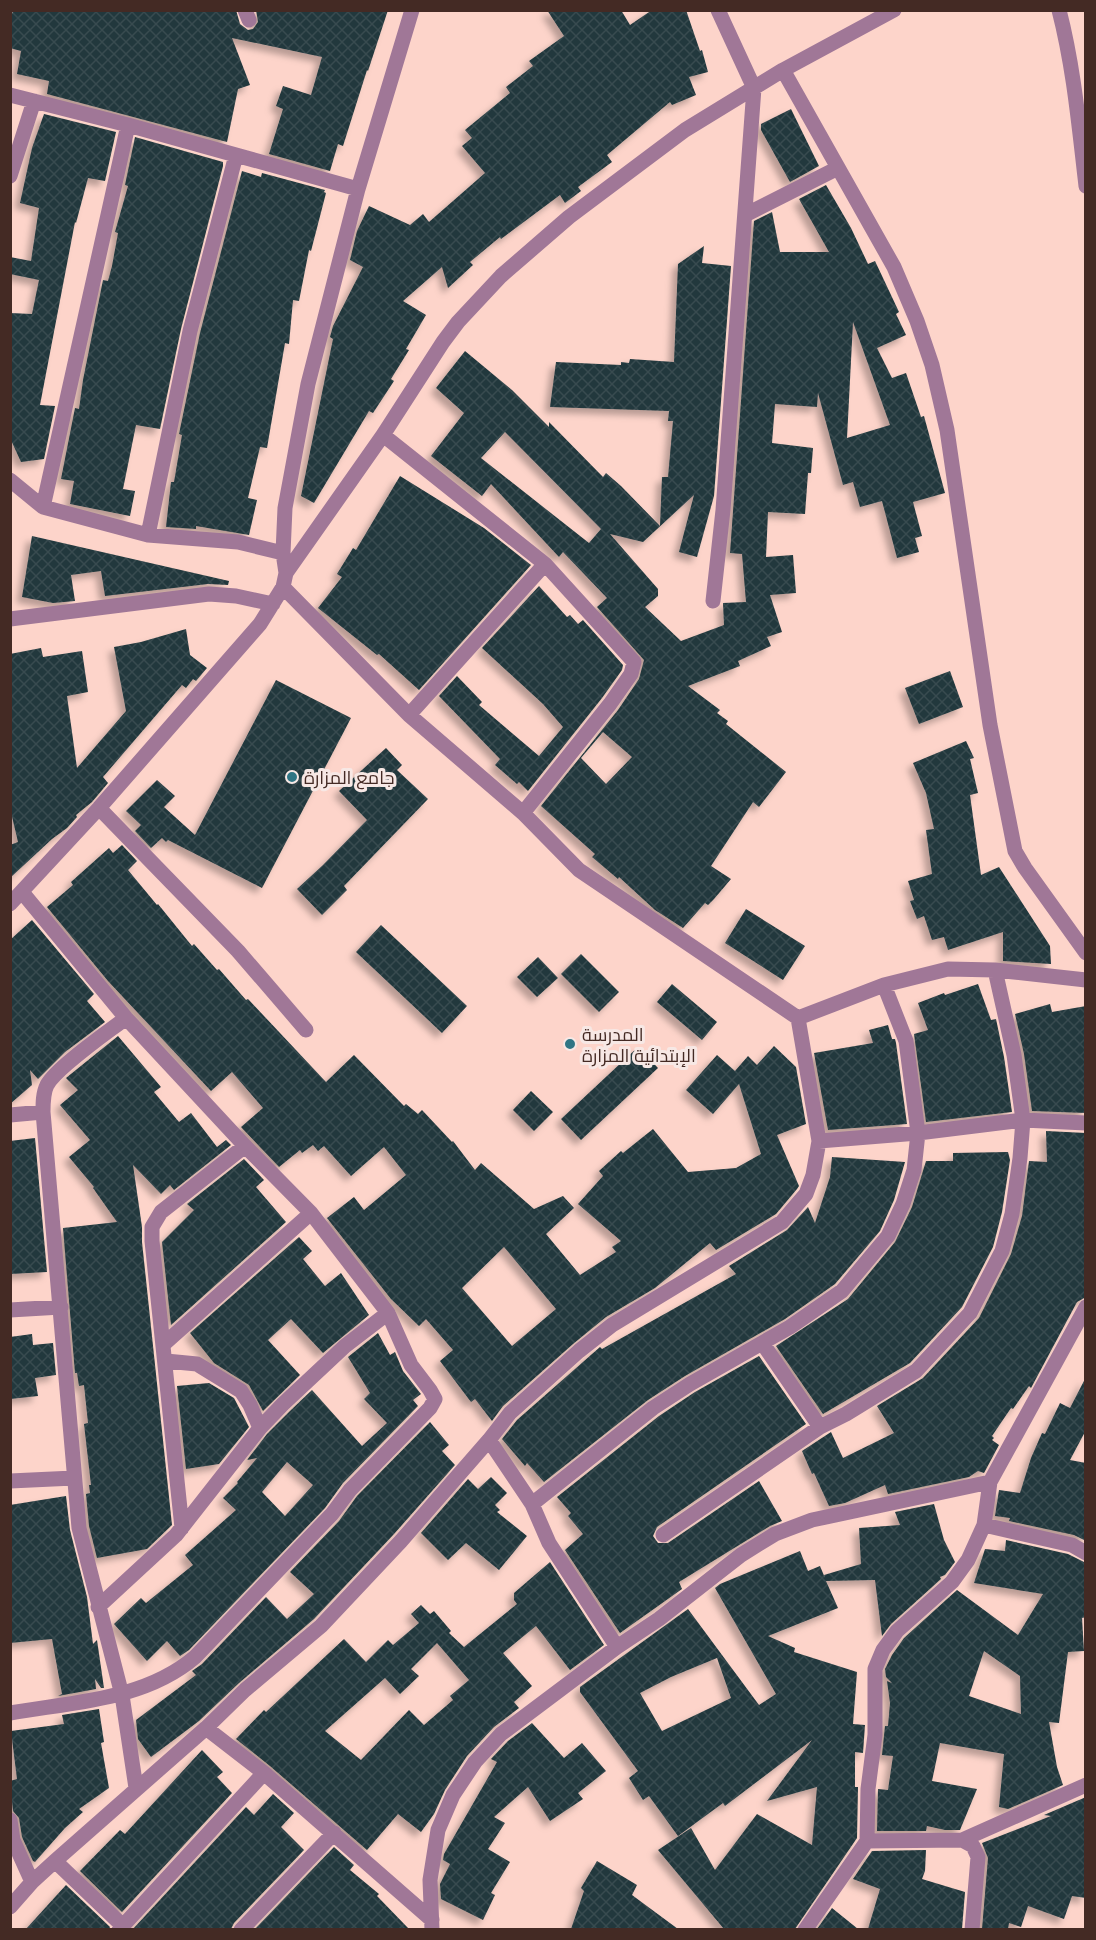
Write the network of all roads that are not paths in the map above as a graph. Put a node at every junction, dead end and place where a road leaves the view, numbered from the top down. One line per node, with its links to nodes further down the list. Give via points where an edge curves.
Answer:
1 (412, 10): 14 (street)
2 (718, 10): 6 (street)
3 (894, 10): 5 (street)
4 (1059, 10): 13 (street, via 1068,46)
5 (783, 70): 6 (street); 11 (street)
6 (754, 88): 15 (street); 16 (street, via 663,146 569,217 501,276 443,342)
7 (10, 95): 8 (street)
8 (34, 101): 9 (street); 12 (street)
9 (128, 125): 10 (street); 18 (street)
10 (236, 155): 14 (street); 19 (street, via 190,331)
11 (838, 168): 15 (street); 31 (street, via 905,290 932,364 947,430 990,725 1015,851)
12 (10, 176)
13 (1086, 186)
14 (358, 189): 20 (street, via 308,384 285,508)
15 (745, 215): 23 (street)
16 (383, 435): 21 (street); 22 (street)
17 (10, 480): 18 (street)
18 (44, 507): 19 (street)
19 (148, 536): 20 (street, via 238,542)
20 (283, 553): 22 (street)
21 (545, 564): 26 (street); 28 (street, via 634,662 634,668)
22 (284, 580): 24 (street); 26 (street)
23 (713, 601)
24 (273, 604): 25 (street, via 209,594); 27 (street, via 260,624)
25 (10, 619)
26 (409, 716): 28 (street)
27 (99, 808): 29 (street); 37 (street, via 238,951)
28 (523, 813): 36 (street, via 579,870)
29 (22, 892): 30 (street); 35 (street)
30 (10, 904)
31 (1086, 953)
32 (995, 970): 33 (street); 34 (street, via 948,969); 40 (street, via 1014,1054)
33 (1086, 980)
34 (884, 985): 36 (street); 42 (street, via 906,1041)
35 (126, 1018): 38 (street, via 47,1084); 44 (street)
36 (798, 1018): 43 (street)
37 (306, 1030)
38 (43, 1112): 39 (street); 46 (street)
39 (10, 1115)
40 (1023, 1120): 41 (street); 42 (street); 53 (street, via 1012,1214 1002,1251 970,1313 916,1371)
41 (1086, 1123)
42 (918, 1133): 43 (street); 51 (street, via 914,1170 888,1236 842,1291)
43 (819, 1141): 55 (street, via 806,1194 782,1222 612,1325 510,1413)
44 (245, 1146): 45 (street); 50 (street, via 161,1212 152,1227)
45 (311, 1213): 49 (street); 50 (street)
46 (61, 1307): 48 (street); 56 (street)
47 (1086, 1307): 58 (street)
48 (10, 1310)
49 (388, 1313): 54 (street, via 345,1346); 66 (street, via 411,1365 435,1399 433,1404 195,1657 182,1668)
50 (164, 1344): 52 (street)
51 (763, 1344): 53 (street); 59 (street, via 653,1408)
52 (166, 1361): 54 (street, via 197,1364 241,1391); 61 (street)
53 (820, 1427): 62 (street)
54 (260, 1428): 61 (street)
55 (489, 1440): 59 (street); 68 (street, via 321,1626)
56 (74, 1478): 57 (street); 64 (street, via 79,1528)
57 (10, 1481)
58 (990, 1482): 60 (street); 65 (street, via 812,1520 775,1534)
59 (532, 1504): 65 (street, via 549,1543)
60 (984, 1525): 63 (street, via 1072,1545); 75 (street, via 968,1560 952,1582 897,1631 875,1669 875,1735)
61 (182, 1528): 64 (street)
62 (663, 1535)
63 (1086, 1553)
64 (98, 1607): 66 (street)
65 (617, 1647): 79 (street, via 501,1734 475,1762 453,1795 438,1830 430,1880)
66 (122, 1695): 67 (street); 71 (street)
67 (10, 1713)
68 (206, 1728): 69 (street); 71 (street)
69 (264, 1773): 73 (street); 80 (street)
70 (1086, 1785): 74 (street)
71 (136, 1788): 76 (street)
72 (10, 1820): 77 (street, via 13,1840)
73 (334, 1833): 79 (street); 81 (street)
74 (962, 1840): 75 (street); 83 (street, via 973,1846 978,1857)
75 (867, 1841): 82 (street)
76 (55, 1861): 77 (street); 80 (street)
77 (32, 1882): 78 (street)
78 (10, 1907)
79 (432, 1925)
80 (121, 1928)
81 (241, 1929)
82 (805, 1929)
83 (972, 1929)

